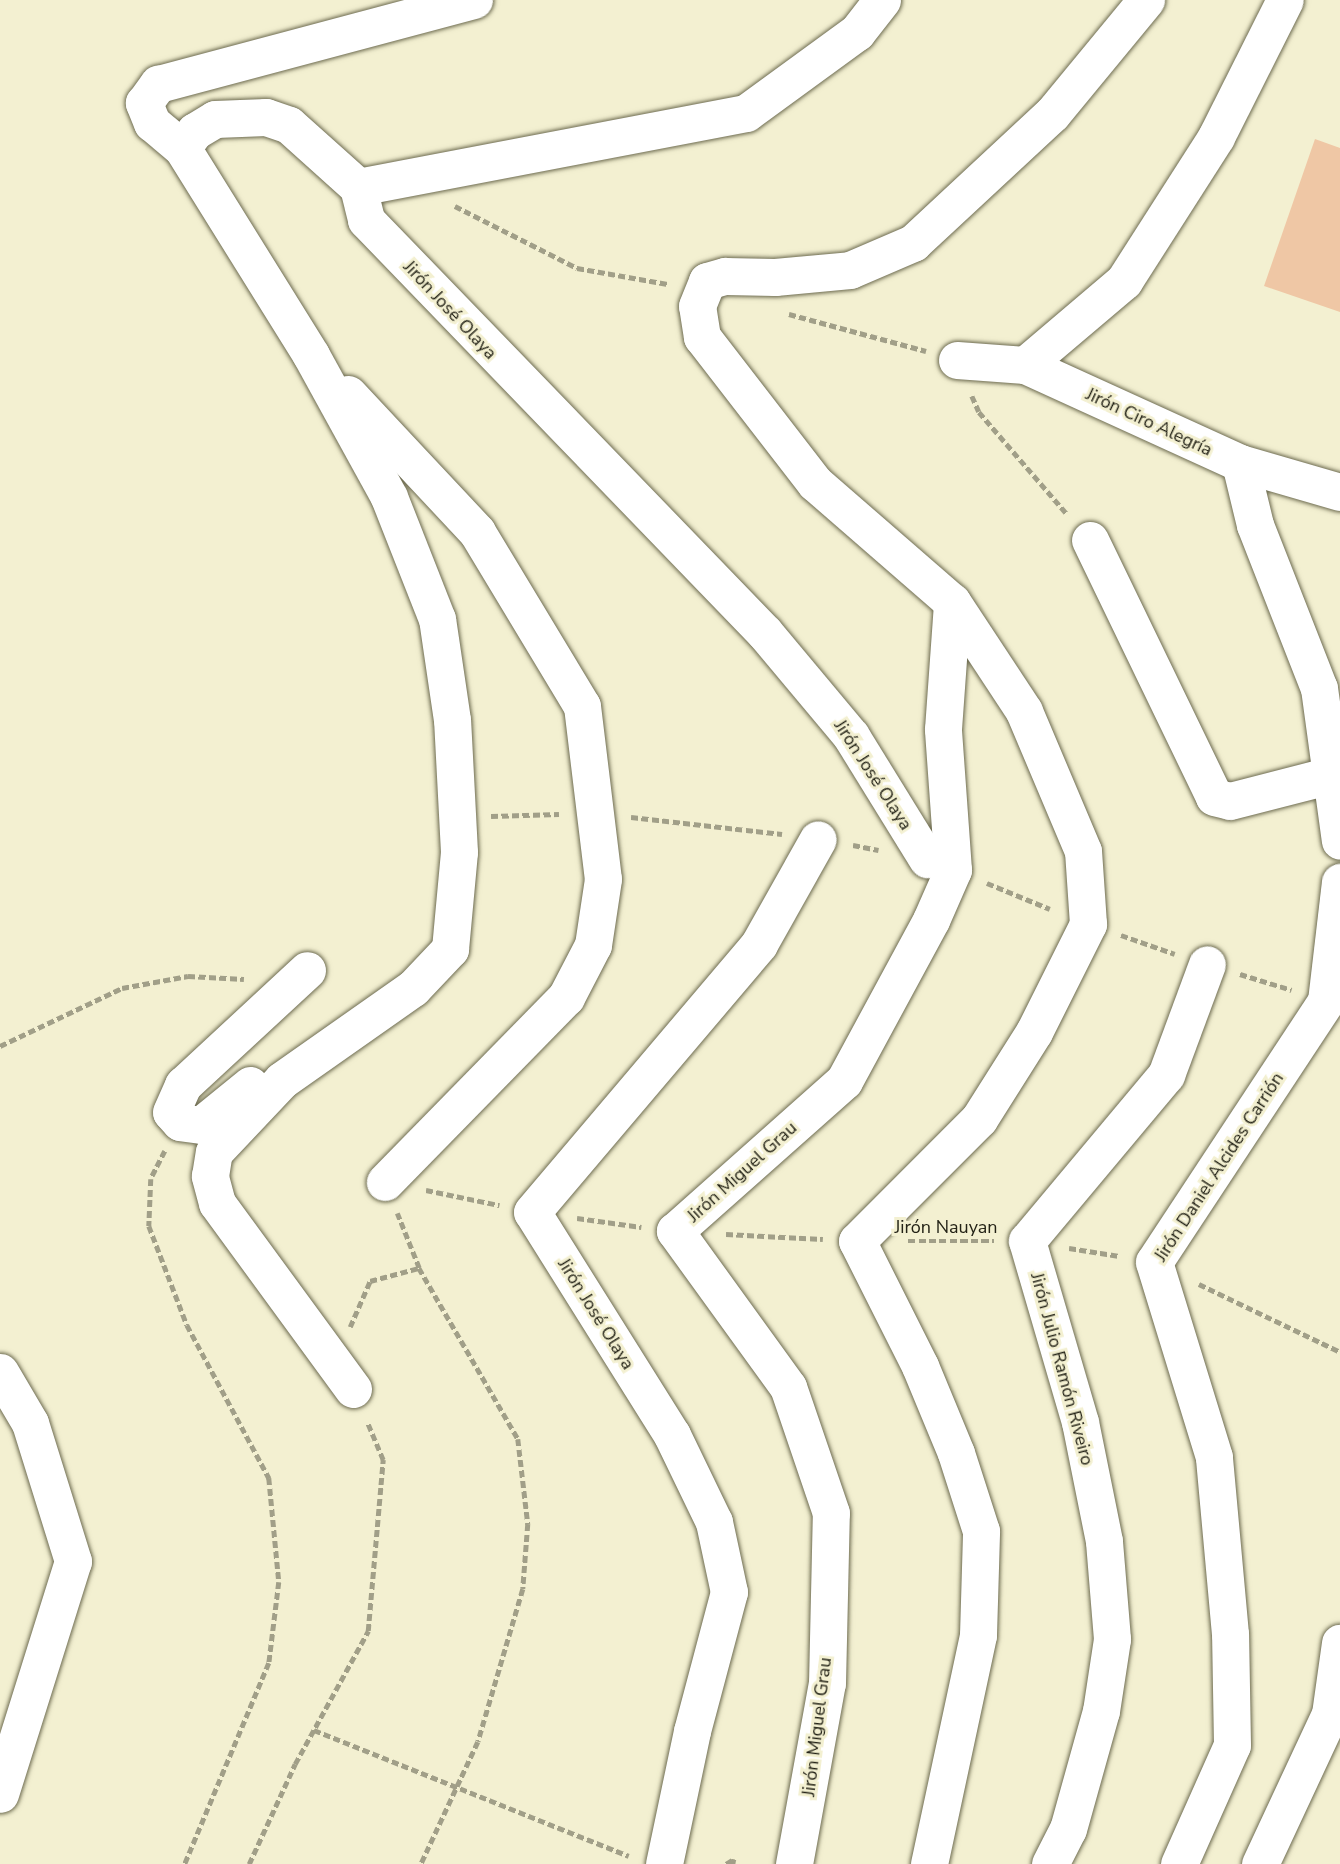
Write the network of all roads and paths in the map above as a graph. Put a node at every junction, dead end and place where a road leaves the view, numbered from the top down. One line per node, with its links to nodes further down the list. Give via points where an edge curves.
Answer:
1 (474, 0): 5 (street, via 158,84 144,103 152,123)
2 (882, 0): 6 (street, via 857,32 746,113)
3 (1146, 0): 13 (street, via 1052,114 913,243 850,271 725,276 707,281 700,290 697,306 702,337 815,483)
4 (1284, 0): 9 (street, via 1216,137 1125,281)
5 (182, 148): 6 (street, via 195,131 215,119 266,117 289,125); 7 (street)
6 (358, 187): 17 (street, Jirón José Olaya, via 366,220 765,634 851,736)
7 (311, 355): 23 (street, via 389,497 436,619 452,720 459,852 450,949 413,988); 25 (street, via 477,532 582,706 603,879 593,945 566,997)
8 (957, 359): 9 (street, Jirón Ciro Alegría); 12 (path, via 979,412)
9 (1025, 365): 10 (street, Jirón Ciro Alegría)
10 (1240, 463): 11 (street, Jirón Ciro Alegría); 14 (street, via 1255,525 1319,688)
11 (1340, 492)
12 (1090, 540): 14 (street, via 1214,797 1230,801)
13 (952, 602): 27 (street, Jirón Miguel Grau, via 943,729 953,870 931,920 844,1081); 28 (street, via 1024,711 1083,851 1088,924 1034,1032 979,1119)
14 (1331, 775): 16 (street)
15 (818, 839): 26 (street, via 759,944)
16 (1340, 841)
17 (928, 859)
18 (1340, 882): 30 (street, Jirón Daniel Alcides Carrión, via 1326,1000)
19 (1207, 964): 29 (street, via 1166,1075)
20 (307, 970): 21 (street)
21 (257, 1017): 22 (path, via 250,979 188,976 122,988); 24 (street, via 183,1085 171,1112)
22 (0, 1046)
23 (282, 1080): 24 (street, via 248,1085 201,1125); 32 (street, via 214,1152 211,1176 217,1203)
24 (180, 1122): 41 (path, via 151,1179 149,1226 187,1325 269,1478 279,1582 268,1663)
25 (385, 1182): 26 (path, Jirón Nauyan); 31 (path)
26 (532, 1212): 27 (path, Jirón Nauyan); 40 (street, Jirón José Olaya, via 672,1435 715,1521 729,1592 692,1731)
27 (675, 1231): 28 (path, Jirón Nauyan); 46 (street, Jirón Miguel Grau, via 788,1387 831,1513 827,1684)
28 (857, 1241): 29 (path, Jirón Nauyan); 47 (street, via 957,1452 981,1531 978,1635)
29 (1027, 1241): 30 (path, Jirón Nauyan); 48 (street, Jirón Julio Ramón Riveiro, via 1080,1422 1104,1541 1112,1639 1101,1711 1068,1829)
30 (1154, 1262): 33 (path, Jirón Nauyan); 49 (street, Jirón Daniel Alcides Carrión, via 1214,1457 1230,1634 1232,1745)
31 (419, 1268): 32 (path, via 370,1281 347,1334); 38 (path, via 518,1439 528,1524 523,1589 478,1741)
32 (308, 1327): 35 (street)
33 (1340, 1352)
34 (0, 1372): 39 (street, via 30,1423 73,1561)
35 (353, 1389): 37 (path, via 383,1460 379,1544 368,1631)
36 (1340, 1643): 50 (street, via 1330,1714)
37 (314, 1730): 38 (path); 42 (path)
38 (458, 1789): 40 (path); 43 (path)
39 (0, 1794)
40 (650, 1861)
41 (184, 1864)
42 (249, 1864)
43 (421, 1864)
44 (726, 1864): 45 (path, via 734,1859)
45 (733, 1864)
46 (794, 1864)
47 (929, 1864)
48 (1050, 1864)
49 (1179, 1864)
50 (1260, 1864)

